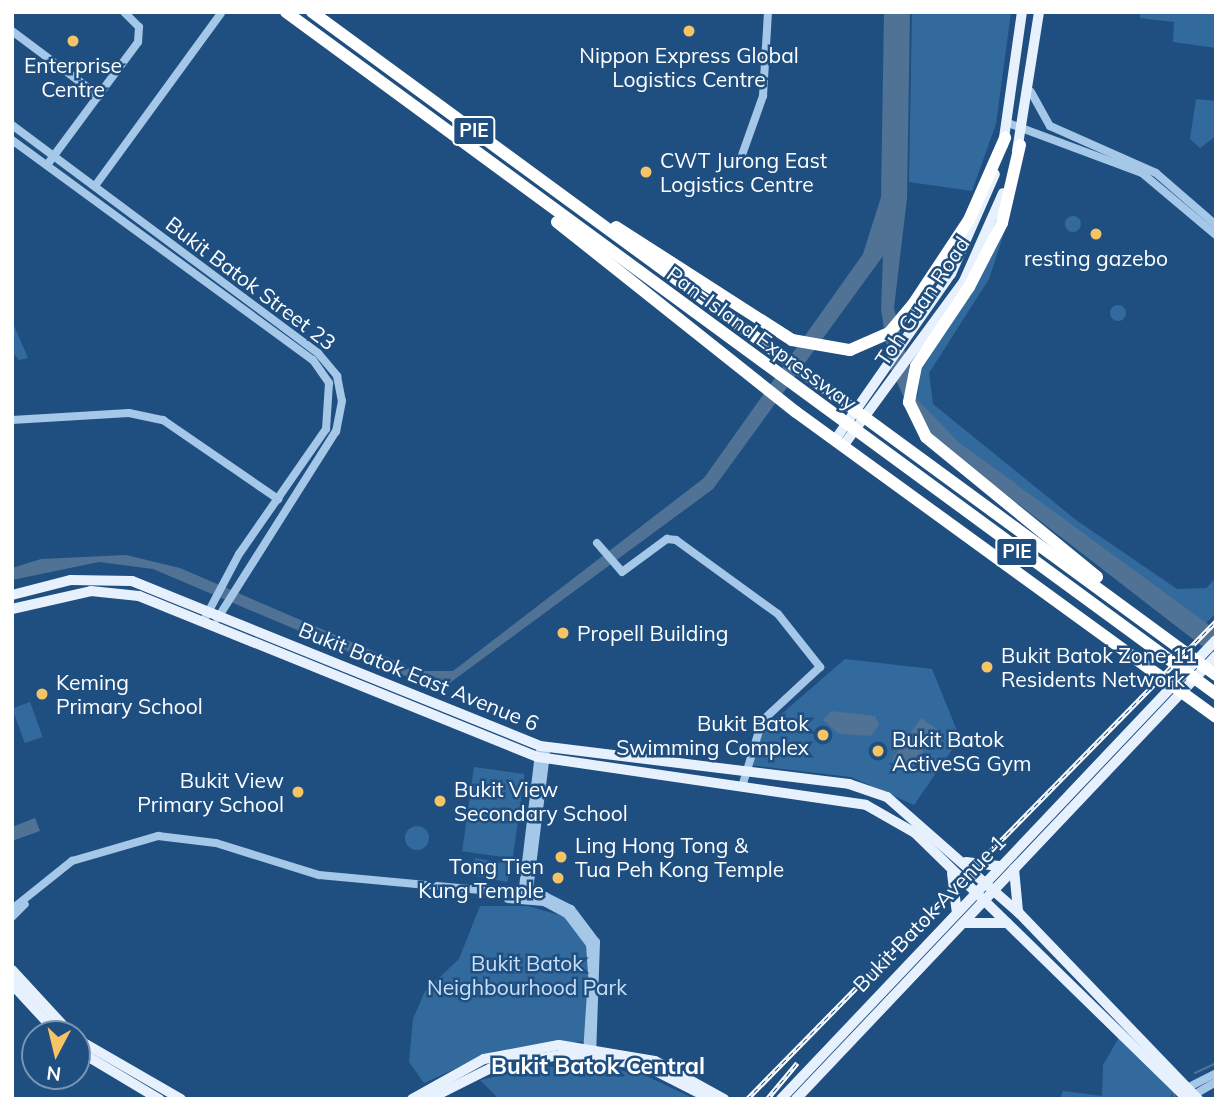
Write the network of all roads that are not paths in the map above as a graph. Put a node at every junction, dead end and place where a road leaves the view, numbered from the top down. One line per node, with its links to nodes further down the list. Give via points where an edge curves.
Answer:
1 (124, 12): 10 (street, via 139,27 139,39)
2 (286, 12): 19 (highway, Pan-Island Expressway / PIE)
3 (312, 12): 22 (highway, Pan-Island Expressway / PIE)
4 (768, 12): 18 (street, via 763,96)
5 (1022, 12): 11 (main road, Toh Guan Road)
6 (1039, 12): 9 (main road, Toh Guan Road)
7 (221, 13): 21 (street)
8 (12, 31): 10 (street)
9 (1031, 92): 13 (main road, Toh Guan Road); 23 (street, via 1050,126 1156,173)
10 (99, 96): 17 (street)
11 (1008, 123): 13 (street); 14 (main road, Toh Guan Road)
12 (12, 125): 17 (street, Bukit Batok Street 23)
13 (1025, 127): 16 (main road, Toh Guan Road); 24 (street, via 1148,177)
14 (1005, 138): 22 (highway, via 969,220 914,303 889,333 850,350 808,346); 26 (main road, Toh Guan Road, via 983,208 941,290)
15 (12, 139): 20 (street, Bukit Batok Street 23)
16 (1020, 145): 26 (main road, Toh Guan Road, via 990,233 951,299); 33 (highway, via 1002,223 910,383 916,424)
17 (55, 155): 20 (street); 21 (street, Bukit Batok Street 23)
18 (742, 155)
19 (486, 160): 26 (highway, via 676,318); 37 (highway, Pan-Island Expressway / PIE)
20 (47, 165): 27 (street, Bukit Batok Street 23, via 323,371 333,396 328,425)
21 (95, 186): 31 (street, Bukit Batok Street 23, via 318,353 337,376 338,426 227,599)
22 (585, 212): 33 (highway, Pan-Island Expressway / PIE)
23 (1216, 225)
24 (1216, 235)
25 (12, 420): 27 (street, via 129,414 163,420)
26 (839, 443): 38 (highway)
27 (278, 499): 31 (street, Bukit Batok Street 23, via 216,594)
28 (597, 543): 41 (street, via 613,567 624,572 673,539 778,614 820,667 762,721)
29 (12, 595): 31 (main road, Bukit Batok East Avenue 6, via 71,580 122,580)
30 (12, 609): 32 (main road, Bukit Batok East Avenue 6, via 113,592)
31 (214, 611): 32 (street, Bukit Batok Street 23); 39 (main road, Bukit Batok East Avenue 6)
32 (209, 622): 39 (main road, Bukit Batok East Avenue 6)
33 (1159, 632): 36 (highway, Pan-Island Expressway / PIE)
34 (1216, 640): 40 (main road)
35 (1216, 656): 40 (main road)
36 (1216, 675)
37 (1216, 694)
38 (1216, 717)
39 (542, 752): 41 (main road, Bukit Batok East Avenue 6); 42 (main road, Bukit Batok East Avenue 6); 50 (street)
40 (1111, 760): 45 (main road, Bukit Batok Avenue 1); 46 (main road, Bukit Batok Avenue 1)
41 (745, 772): 42 (street); 43 (main road, Bukit Batok East Avenue 6, via 849,784 887,797)
42 (742, 786): 44 (main road, Bukit Batok East Avenue 6, via 866,805 911,831)
43 (962, 860): 45 (main road); 47 (main road, Bukit Batok East Avenue 6)
44 (947, 864): 49 (main road, Bukit Batok East Avenue 6); 53 (main road, via 959,889)
45 (1001, 866): 47 (main road, Bukit Batok Avenue 1)
46 (1014, 869): 48 (main road, Bukit Batok Avenue 1); 54 (main road)
47 (985, 882): 48 (main road, Bukit Batok East Avenue 6); 49 (main road, Bukit Batok Avenue 1)
48 (994, 891): 51 (main road, Bukit Batok Avenue 1); 54 (main road, Bukit Batok East Avenue 6)
49 (976, 892): 51 (main road, Bukit Batok East Avenue 6); 53 (main road, Bukit Batok Avenue 1)
50 (525, 896): 52 (street, via 319,874 216,844 158,836 72,861); 55 (street, via 317,879 215,848 158,841 75,865); 63 (street, via 567,914 590,944)
51 (985, 901): 56 (main road, Bukit Batok Avenue 1); 57 (main road, Bukit Batok East Avenue 6)
52 (12, 909)
53 (957, 912): 74 (main road, Bukit Batok Avenue 1)
54 (1019, 913): 67 (main road, Bukit Batok East Avenue 6)
55 (12, 917)
56 (964, 922): 57 (main road); 75 (main road, Bukit Batok Avenue 1)
57 (1013, 925): 67 (main road, Bukit Batok East Avenue 6)
58 (12, 970): 61 (main road)
59 (12, 984): 60 (main road)
60 (45, 1020)
61 (58, 1020)
62 (91, 1047): 69 (main road)
63 (590, 1051): 70 (main road, via 503,1053); 71 (main road, via 519,1059 464,1078); 72 (main road, via 644,1065); 73 (main road, via 655,1061)
64 (91, 1058): 68 (main road)
65 (1216, 1073): 67 (street)
66 (1216, 1082): 67 (street)
67 (1191, 1094)
68 (159, 1099)
69 (181, 1099)
70 (412, 1099)
71 (429, 1099)
72 (711, 1099)
73 (724, 1099)
74 (780, 1099)
75 (796, 1099)

